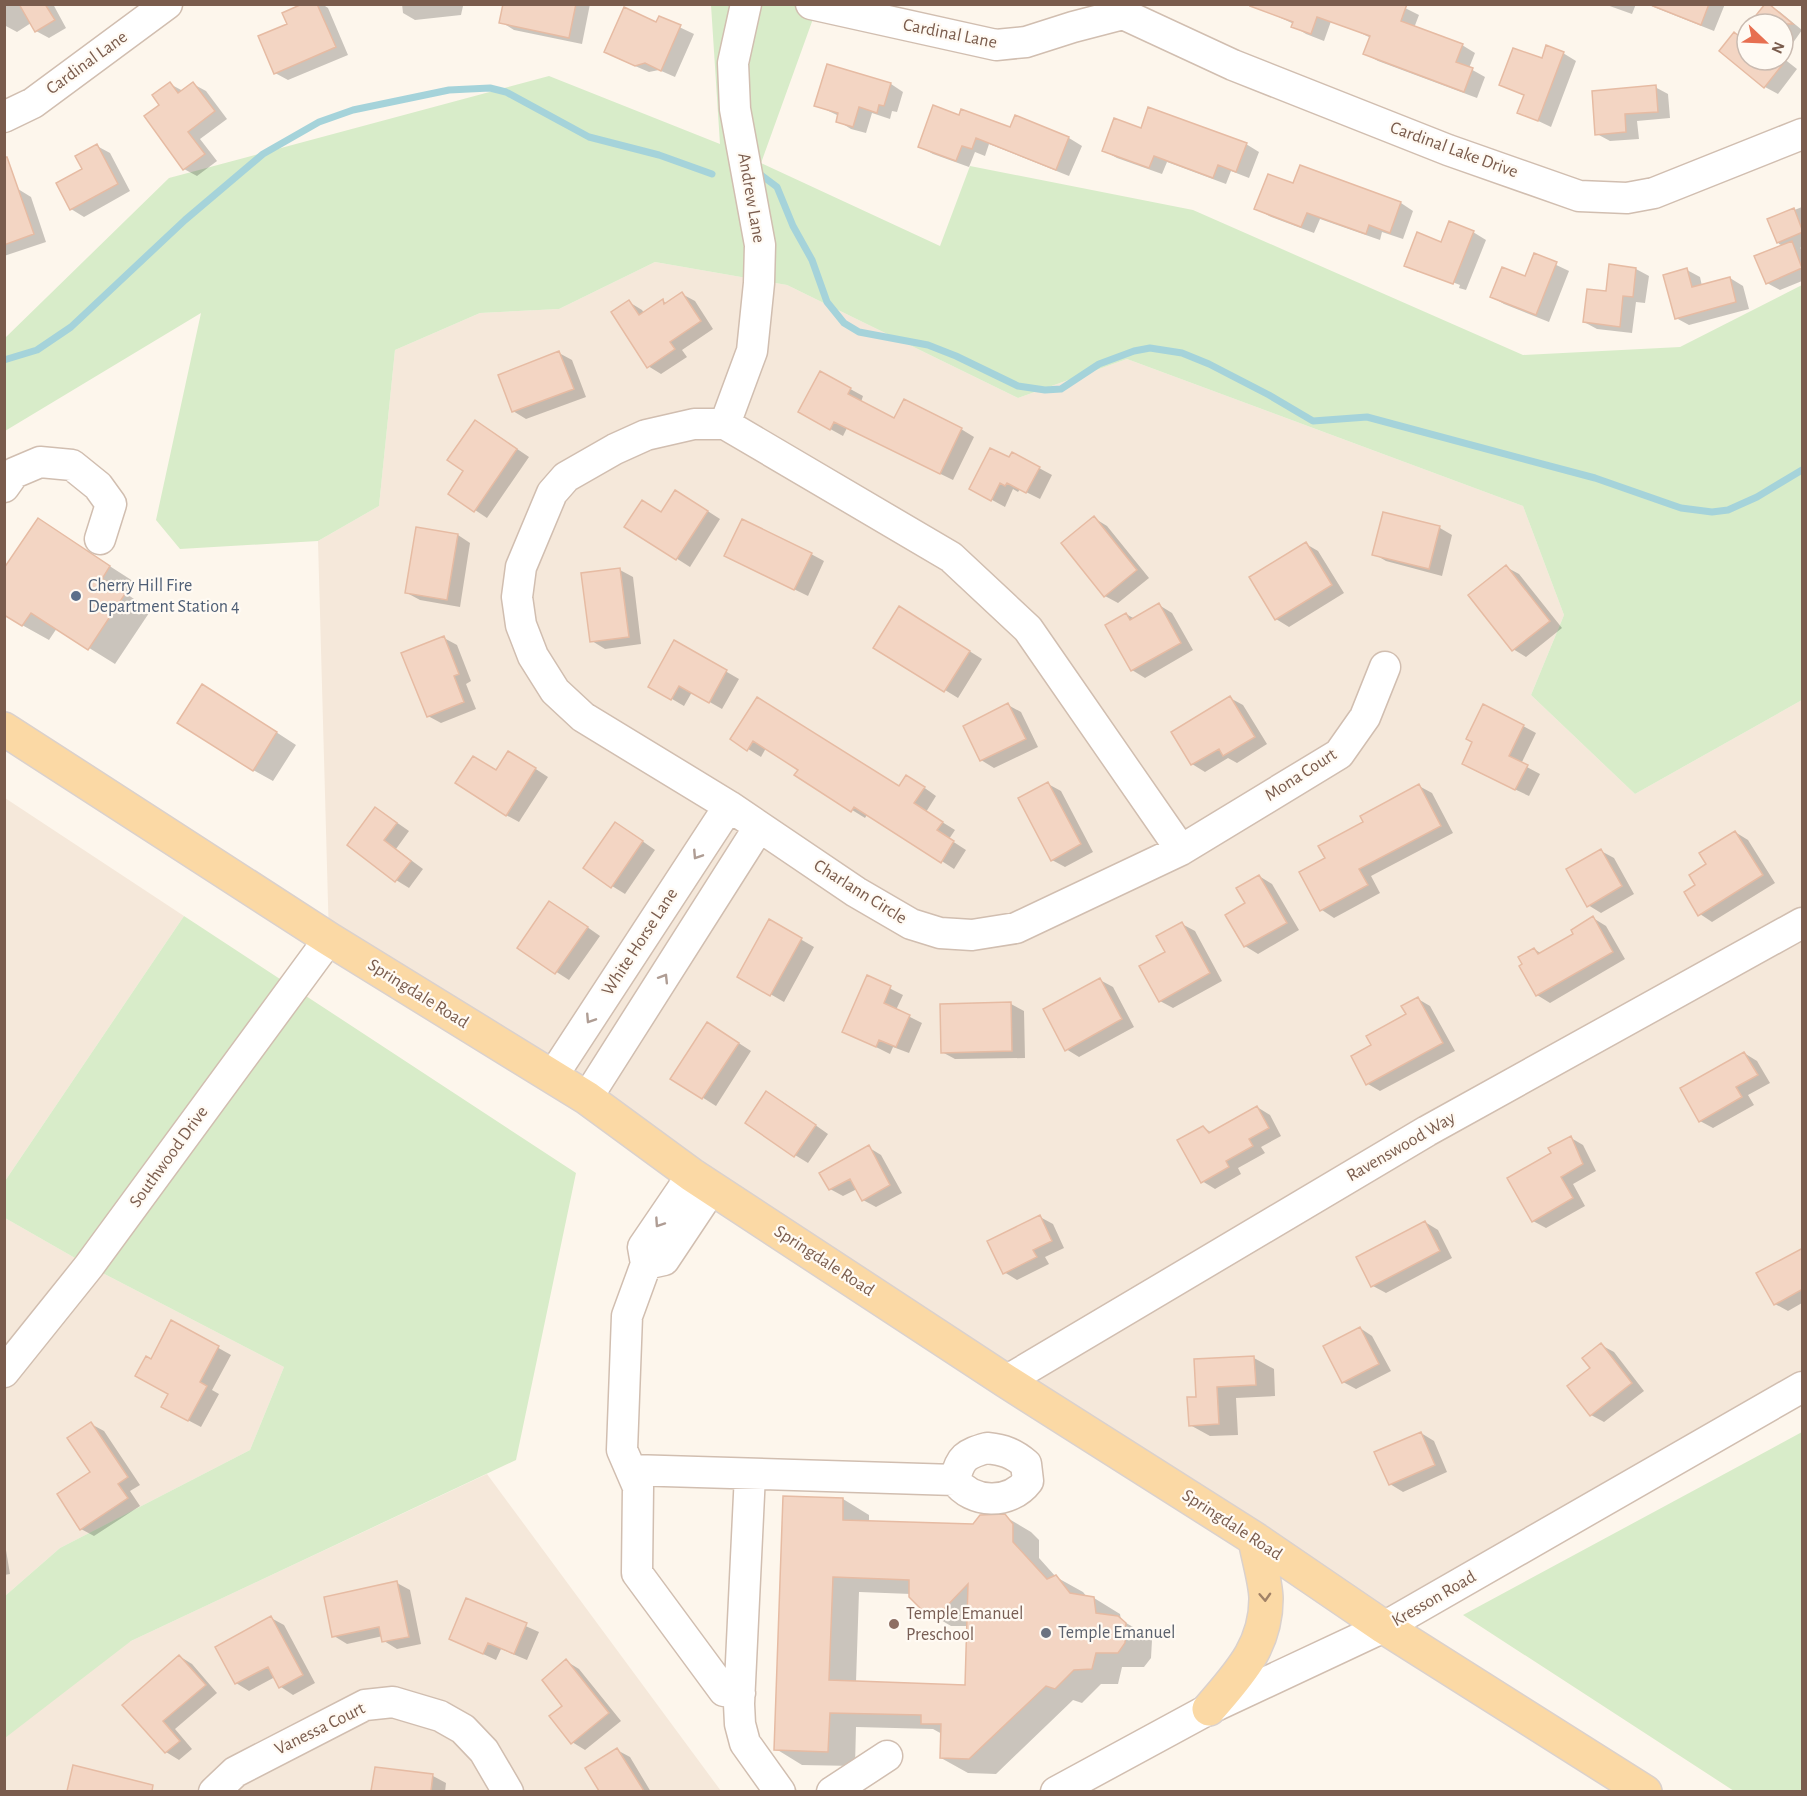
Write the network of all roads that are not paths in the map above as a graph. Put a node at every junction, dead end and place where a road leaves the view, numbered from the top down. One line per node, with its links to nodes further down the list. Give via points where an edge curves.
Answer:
1 (167, 4): 5 (street, Cardinal Lane, via 33,103)
2 (746, 4): 7 (street, Andrew Lane, via 733,63 735,109 760,245 759,284 752,351)
3 (811, 4): 4 (street, Cardinal Lane, via 996,45 1026,42)
4 (1121, 9): 6 (street, Cardinal Lake Drive, via 1233,65 1449,150 1579,196 1627,198 1653,193)
5 (4, 117)
6 (1803, 134)
7 (725, 424): 12 (street, Charlann Circle, via 694,424 646,435 566,477 552,493 521,567 517,597 521,625 533,656 555,691 583,717); 14 (street, via 951,557 1028,629)
8 (4, 487): 9 (street, via 14,473 40,462 72,465 98,486 111,504)
9 (100, 539)
10 (1384, 667): 14 (street, Mona Court, via 1365,717 1339,754)
11 (4, 729): 16 (main road, Springdale Road)
12 (729, 806): 13 (street, Charlann Circle); 17 (street, White Horse Lane, one-way to 17)
13 (759, 827): 14 (street, Charlann Circle, via 910,924 940,933 972,935 1016,928); 18 (street, one-way to 13)
14 (1181, 850)
15 (1803, 922): 21 (street, Ravenswood Way, via 1427,1131)
16 (329, 939): 17 (main road, Springdale Road); 20 (street, Southwood Drive, via 89,1266)
17 (552, 1077): 18 (main road, Springdale Road)
18 (587, 1098): 19 (main road, Springdale Road)
19 (702, 1181): 21 (main road, Springdale Road); 23 (street, via 664,1260 646,1264 627,1317 622,1450)
20 (4, 1372)
21 (1006, 1381): 26 (main road, Springdale Road)
22 (1803, 1387): 27 (street, Kresson Road)
23 (631, 1470): 24 (street); 28 (street, via 638,1487 637,1573 724,1691)
24 (750, 1474): 25 (street); 28 (street)
25 (955, 1480)
26 (1255, 1539): 27 (main road, Springdale Road); 29 (main road, one-way to 29, via 1266,1598 1262,1634 1245,1667)
27 (1384, 1627): 29 (street, Kresson Road); 36 (main road, Springdale Road)
28 (740, 1693): 33 (street, via 740,1724 745,1743)
29 (1209, 1709): 35 (street, Kresson Road)
30 (887, 1756): 34 (street)
31 (214, 1791): 32 (street, Vanessa Court, via 235,1772 365,1705 393,1702 440,1716 464,1729 484,1751)
32 (508, 1791)
33 (780, 1791)
34 (832, 1791)
35 (1056, 1791)
36 (1645, 1791)

